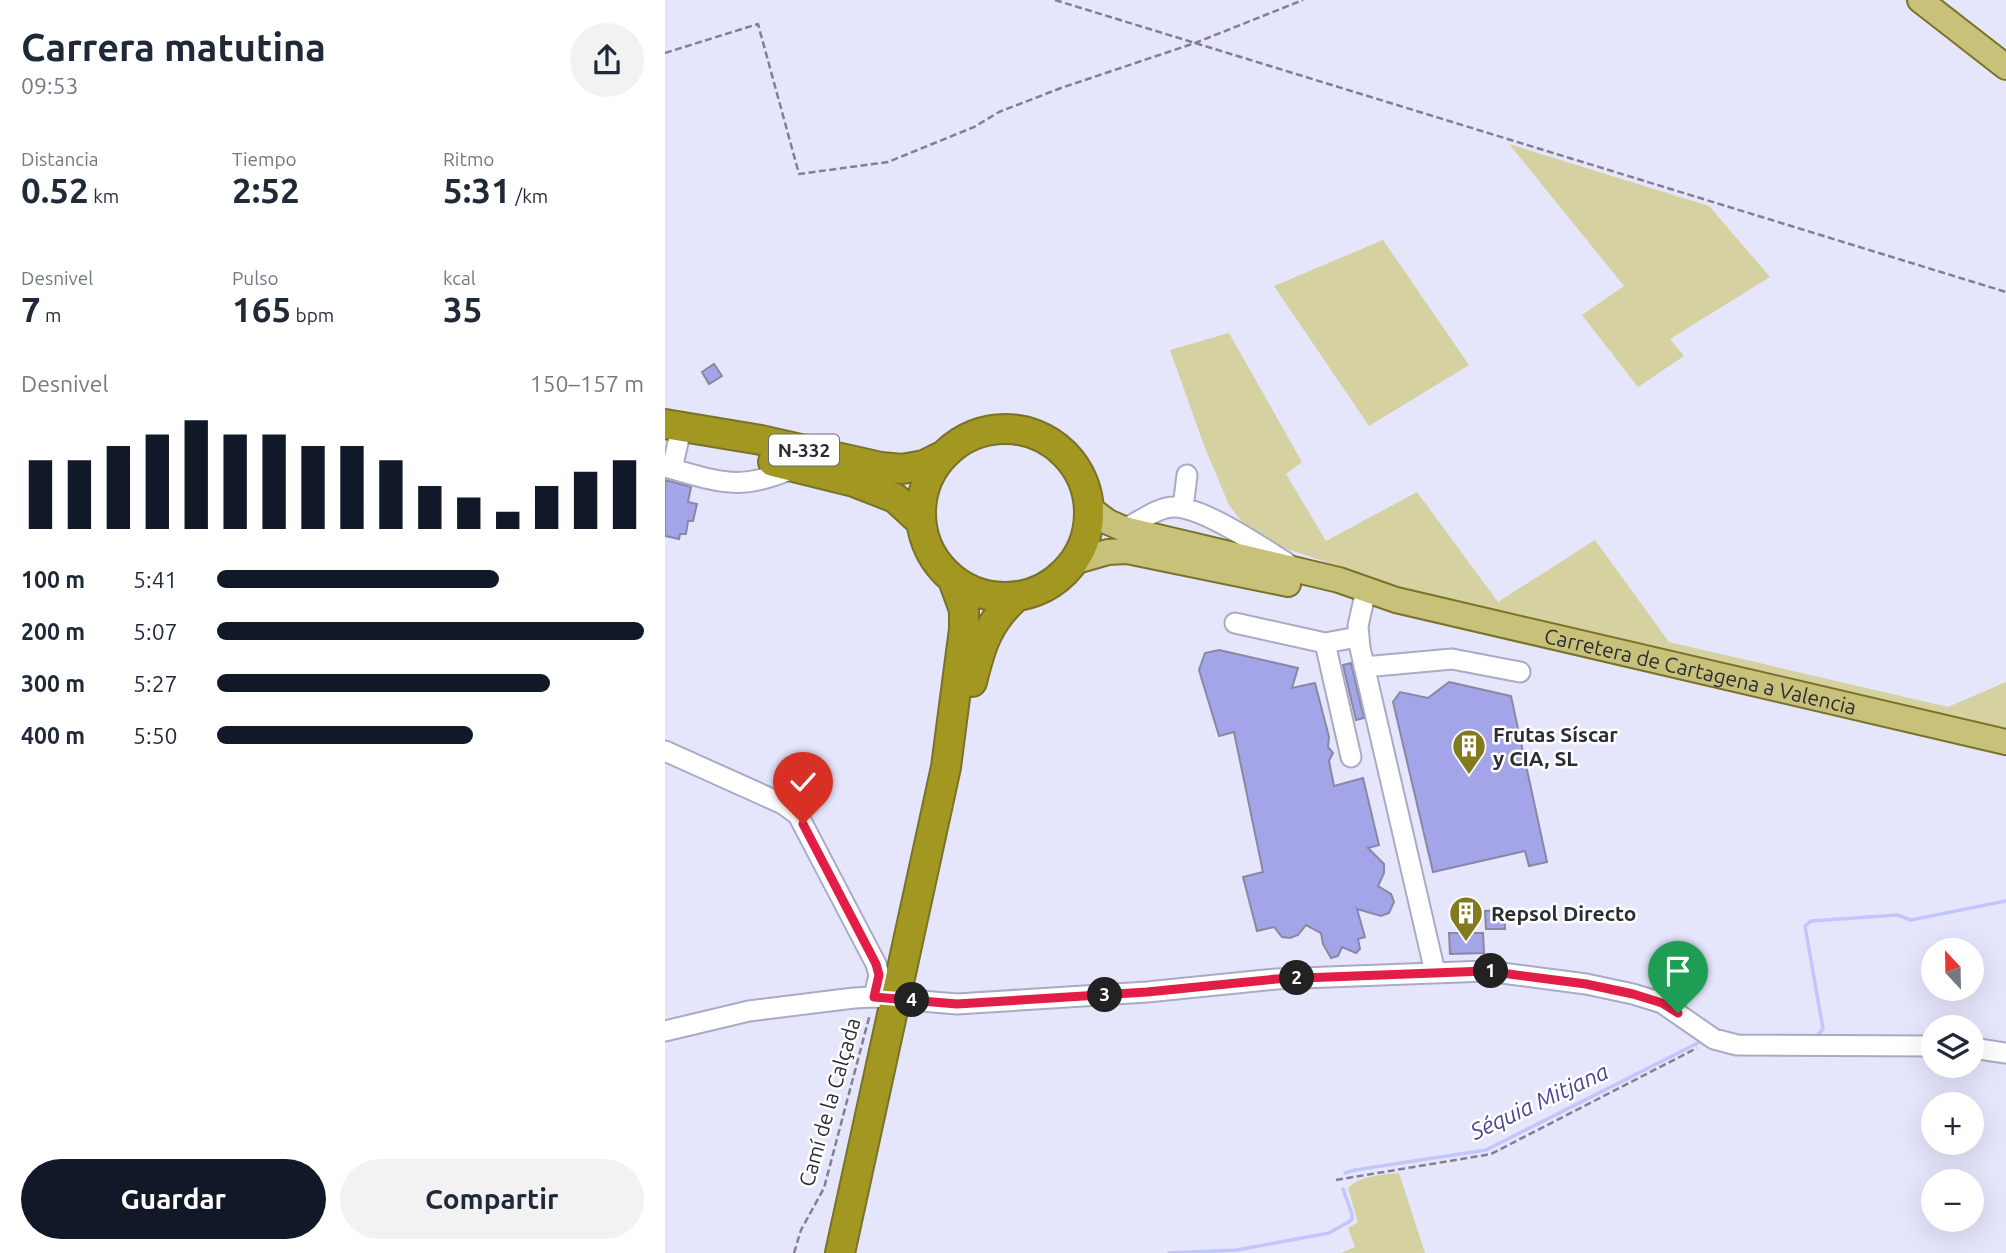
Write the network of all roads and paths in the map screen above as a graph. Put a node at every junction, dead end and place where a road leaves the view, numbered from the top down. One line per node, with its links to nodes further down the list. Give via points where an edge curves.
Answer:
1 (1055, 0): 4 (path)
2 (1303, 0): 4 (path)
3 (1920, 0): 6 (main road)
4 (1195, 43): 5 (path, via 999,112 888,162 799,174 758,24); 7 (path)
5 (665, 54)
6 (2006, 66)
7 (2006, 292)
8 (670, 432): 9 (highway, N-332, via 761,440 902,469); 10 (street); 11 (highway, N-332)
9 (942, 456): 13 (highway, via 980,432 1011,429 1033,433 1053,443 1075,465); 15 (highway, via 922,493)
10 (668, 468): 11 (street, via 742,484)
11 (794, 468): 15 (highway, N-332, via 854,482 895,498)
12 (1187, 475): 14 (street)
13 (1089, 508): 16 (main road, Carretera de Cartagena a Valencia); 17 (highway, via 1086,536)
14 (1183, 508): 16 (street, via 1166,508); 18 (street, via 1231,528)
15 (920, 521): 19 (highway, via 927,548)
16 (1124, 529): 18 (main road, Carretera de Cartagena a Valencia)
17 (1073, 562): 20 (highway, via 1049,585); 21 (main road, Carretera de Cartagena a Valencia, via 1127,551)
18 (1303, 572): 22 (main road, Carretera de Cartagena a Valencia)
19 (953, 580): 20 (highway, via 983,595); 31 (highway, via 964,610 964,629)
20 (1017, 596): 31 (highway, via 995,618 984,640)
21 (1364, 599): 22 (main road, Carretera de Cartagena a Valencia); 24 (street)
22 (1396, 600): 28 (main road, Carretera de Cartagena a Valencia)
23 (1235, 624): 25 (street)
24 (1359, 636): 25 (street); 26 (street)
25 (1325, 643): 30 (street)
26 (1364, 667): 27 (street, via 1451,659); 32 (street)
27 (1520, 672)
28 (2006, 742)
29 (665, 751): 33 (street, via 798,815 876,964)
30 (1351, 757)
31 (947, 767): 33 (highway)
32 (1435, 972): 33 (street, via 1276,979 957,1004); 35 (street, via 1486,971 1633,994 1662,1003)
33 (885, 998): 34 (street, via 749,1012); 40 (path, Camí de la Calçada, via 824,1188); 41 (highway)
34 (665, 1031)
35 (1714, 1039): 36 (street, via 1737,1045); 39 (path, via 1491,1154)
36 (1921, 1046)
37 (1984, 1050): 38 (street)
38 (2006, 1053)
39 (1336, 1180)
40 (794, 1253)
41 (840, 1253)

